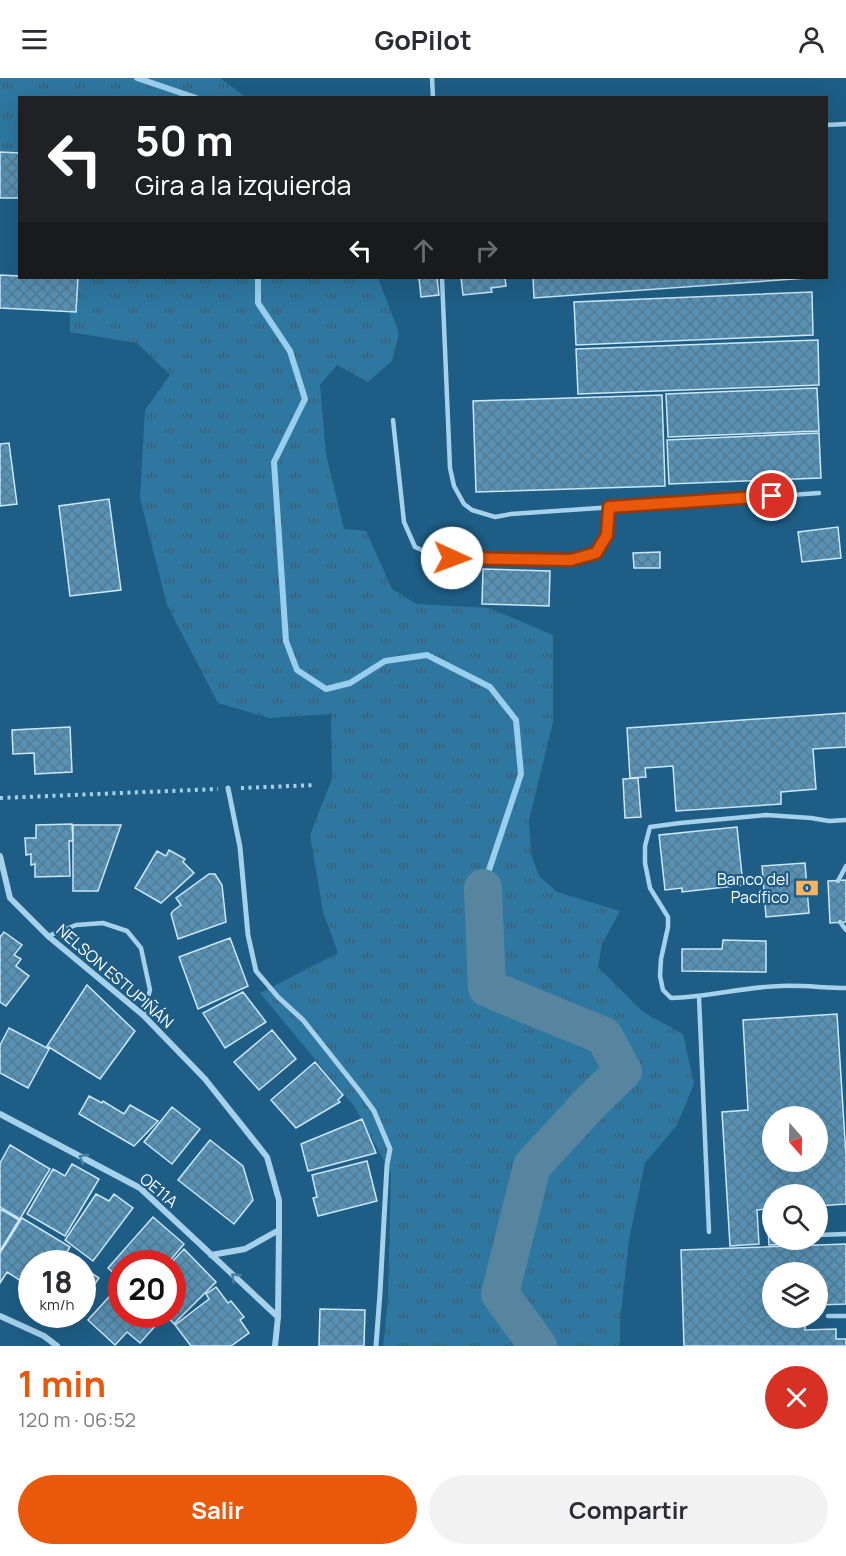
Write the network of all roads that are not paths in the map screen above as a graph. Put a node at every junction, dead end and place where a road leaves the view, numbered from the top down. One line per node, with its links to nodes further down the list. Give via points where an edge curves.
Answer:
1 (432, 78): 2 (lane)
2 (433, 96)
3 (846, 124): 4 (lane)
4 (828, 125)
5 (442, 279): 8 (lane, via 450,468 464,504 495,517)
6 (393, 420): 8 (lane, via 404,522 415,547 433,555 571,560 596,553 607,535)
7 (819, 493): 8 (lane)
8 (609, 507)
9 (228, 788): 32 (street, via 240,847 255,971 303,1020 361,1092 390,1149)
10 (846, 820): 18 (lane, via 766,815 650,827 645,863 650,888 668,917 660,967 663,990 671,998)
11 (0, 856): 16 (street, NELSON ESTUPIÑÁN, via 10,898)
12 (846, 866): 13 (lane)
13 (838, 880)
14 (840, 922): 15 (lane)
15 (846, 930)
16 (48, 936): 19 (street, NELSON ESTUPIÑÁN); 19 (lane, via 76,925 103,923 127,931 141,948 150,990)
17 (846, 988): 18 (lane, via 782,986)
18 (699, 997): 22 (lane)
19 (143, 1015): 21 (street, NELSON ESTUPIÑÁN, via 205,1079 267,1157 279,1200)
20 (0, 1114): 25 (street, OE11A, one-way to 20, via 140,1188)
21 (279, 1230): 25 (street, via 245,1250); 29 (street, NELSON ESTUPIÑÁN)
22 (709, 1232)
23 (846, 1234): 24 (lane)
24 (828, 1235)
25 (211, 1255): 29 (street, OE11A, one-way to 25)
26 (0, 1316): 30 (street)
27 (828, 1316): 28 (lane)
28 (846, 1316)
29 (278, 1317): 31 (street, NELSON ESTUPIÑÁN)
30 (57, 1346)
31 (274, 1346)
32 (376, 1346)

